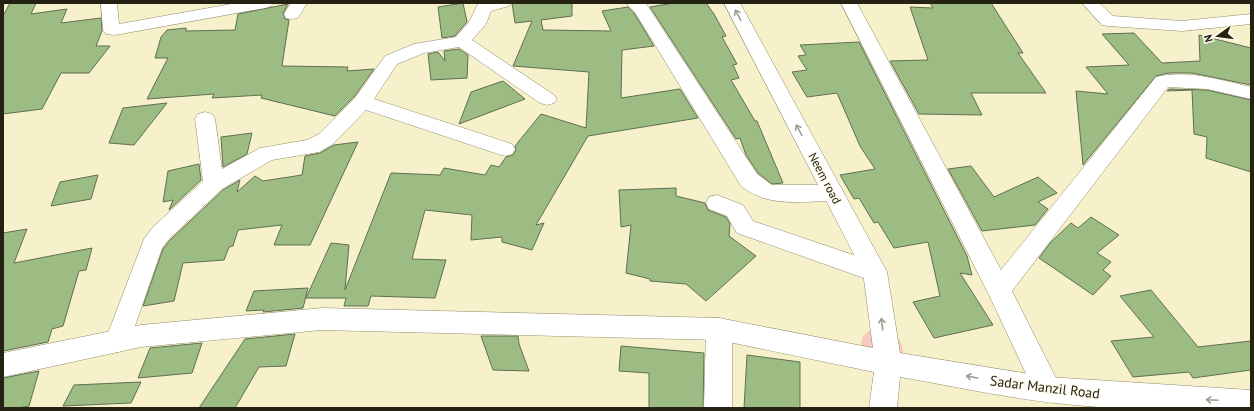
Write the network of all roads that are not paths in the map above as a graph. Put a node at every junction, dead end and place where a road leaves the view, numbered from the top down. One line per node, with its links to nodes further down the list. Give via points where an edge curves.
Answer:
1 (109, 3): 2 (street, via 111,28 115,30)
2 (265, 3)
3 (503, 3): 9 (street, via 484,8 477,24)
4 (634, 3): 16 (street, via 641,9 749,180 760,189 771,193)
5 (732, 3): 16 (street, Neem road, one-way to 5)
6 (849, 3): 19 (street)
7 (1090, 3): 8 (street, via 1108,21 1182,26)
8 (1251, 19)
9 (462, 41): 11 (street); 12 (street, via 420,48 391,60)
10 (1251, 93): 19 (street, via 1205,82 1163,81)
11 (547, 99)
12 (362, 102): 14 (street); 15 (street, via 326,139 312,147 267,153)
13 (205, 120): 15 (street)
14 (505, 149)
15 (214, 183): 21 (street, via 161,233 152,245)
16 (833, 193): 18 (street, Neem road)
17 (717, 203): 18 (street, via 733,208 741,215 745,227)
18 (875, 272): 22 (street, Neem road, one-way to 18)
19 (999, 290): 24 (street)
20 (719, 328): 21 (street, Sadar Manzil Road, via 322,319 142,336); 22 (street, Sadar Manzil Road); 27 (street)
21 (118, 341): 23 (street, Sadar Manzil Road)
22 (888, 363): 24 (street, Sadar Manzil Road, one-way to 22); 28 (street, Neem road)
23 (3, 365)
24 (1048, 390): 25 (street, Sadar Manzil Road, via 1076,394)
25 (1147, 396): 26 (street, Sadar Manzil Road, one-way to 25); 29 (street)
26 (1251, 403)
27 (718, 408)
28 (883, 408)
29 (1114, 408)

